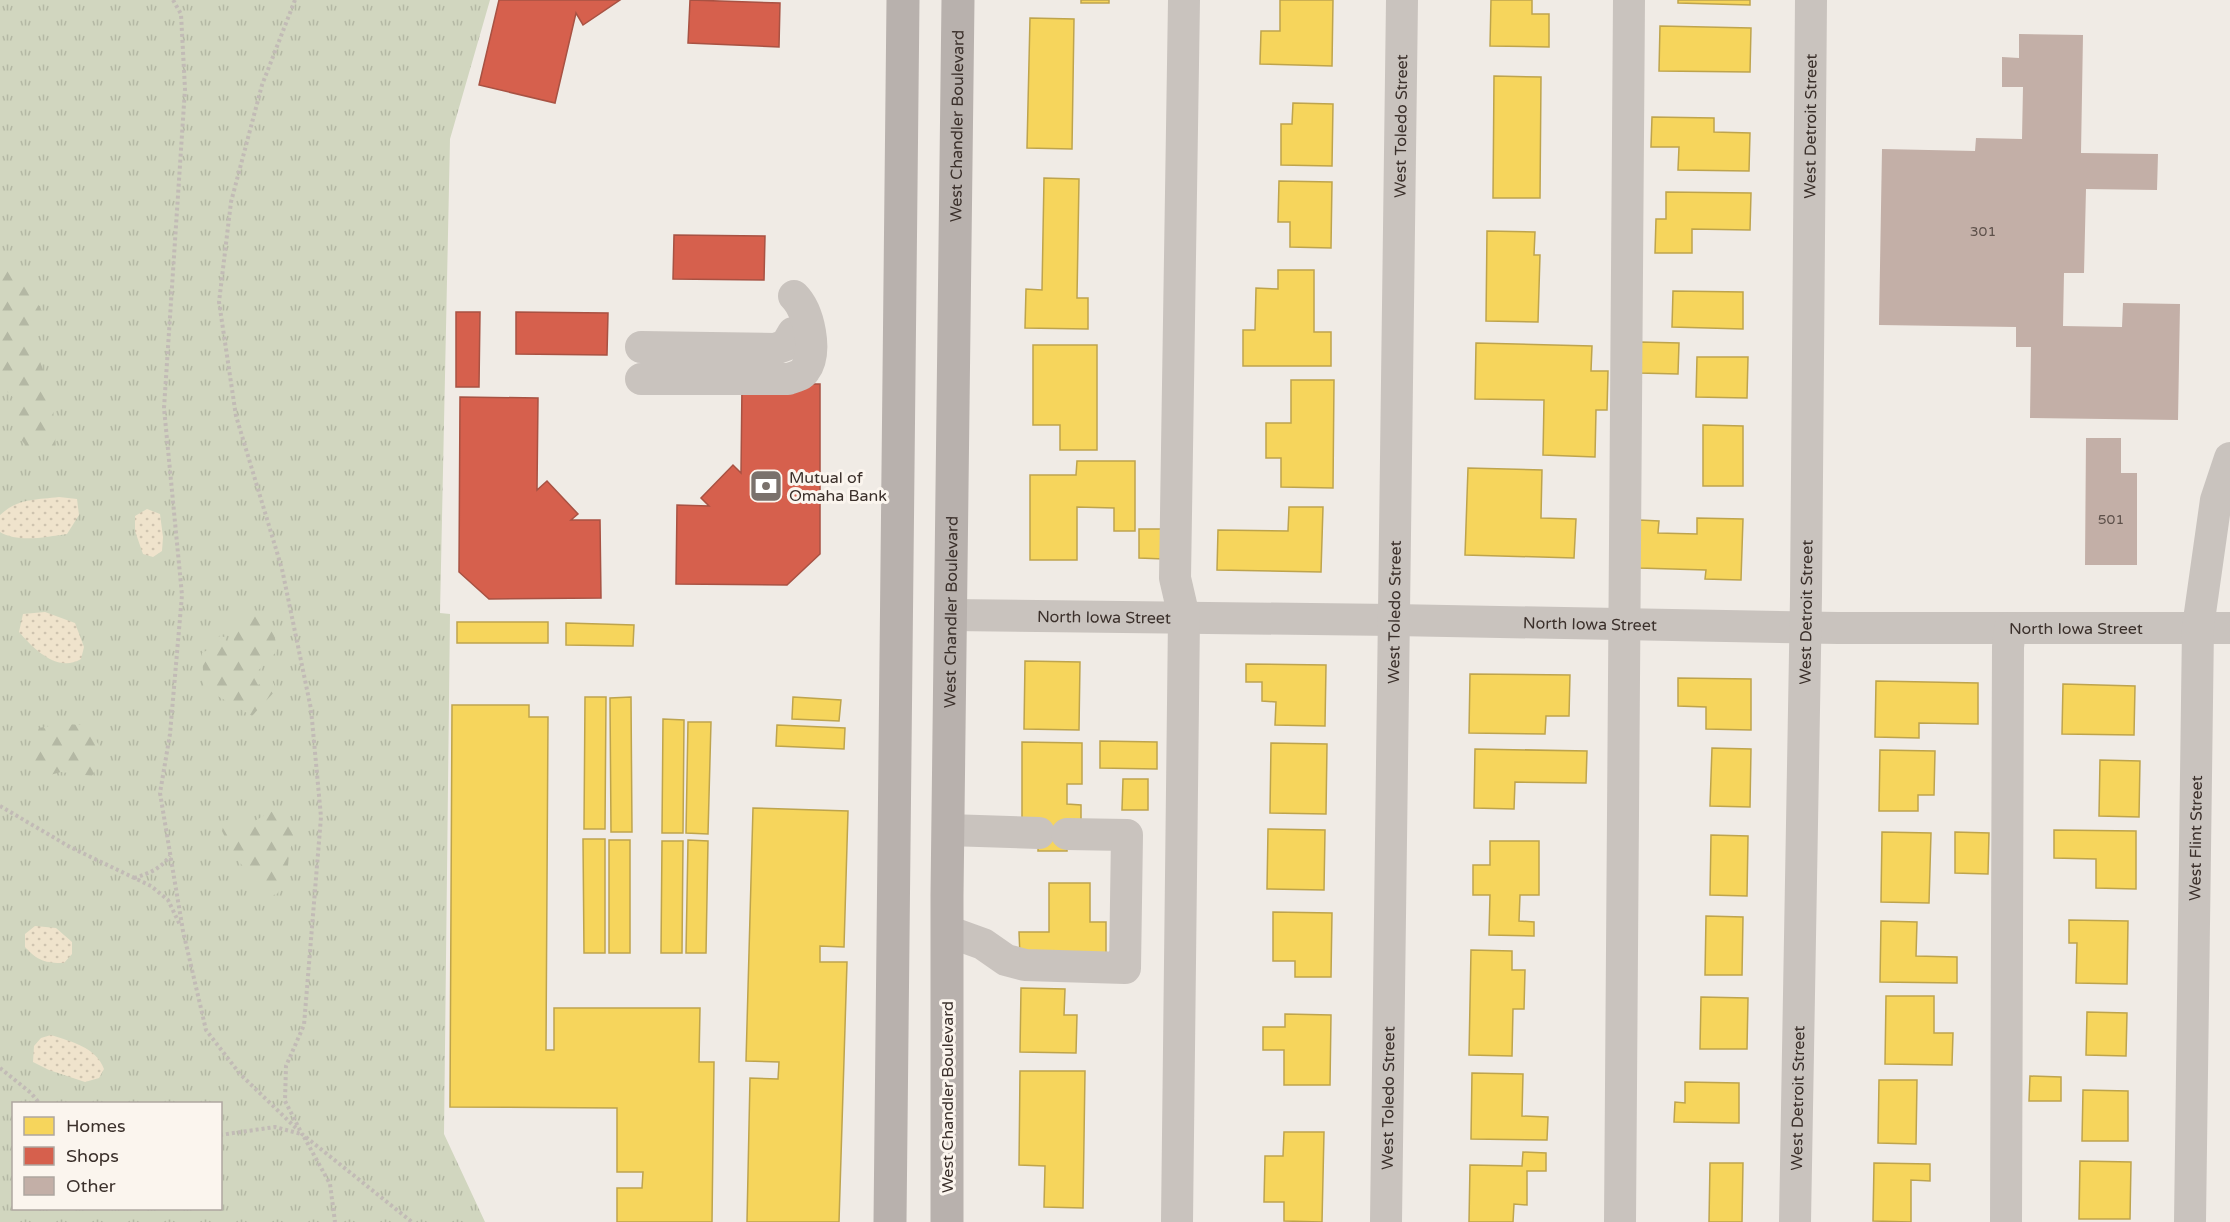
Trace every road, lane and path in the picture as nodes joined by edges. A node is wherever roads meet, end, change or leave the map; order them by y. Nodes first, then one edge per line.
1 (173, 0) edge
2 (295, 0) edge
3 (903, 0) edge
4 (958, 0) edge
5 (1184, 0) edge
6 (1402, 0) edge
7 (1629, 0) edge
8 (1811, 0) edge
9 (641, 363) joint
10 (2230, 458) edge
11 (950, 615) junction
12 (1184, 617) junction
13 (1394, 620) junction
14 (1624, 624) junction
15 (1805, 627) junction
16 (2198, 627) junction
17 (2010, 628) junction
18 (2230, 628) edge
19 (0, 806) edge
20 (948, 830) junction
21 (170, 855) junction
22 (133, 878) junction
23 (183, 931) junction
24 (947, 931) junction
25 (0, 1068) edge
26 (38, 1102) edge
27 (302, 1134) junction
28 (222, 1135) edge
29 (335, 1222) edge
30 (412, 1222) edge
31 (890, 1222) edge
32 (948, 1222) edge
33 (1177, 1222) edge
34 (1386, 1222) edge
35 (1620, 1222) edge
36 (1795, 1222) edge
37 (2006, 1222) edge
38 (2190, 1222) edge

1 - 21 path
2 - 27 path
3 - 31 main road
4 - 11 main road, West Chandler Boulevard
5 - 12 street
6 - 13 street, West Toledo Street
7 - 14 street
8 - 15 street, West Detroit Street
9 - 9 street
10 - 16 street, West Flint Street
11 - 12 street, North Iowa Street
11 - 20 main road, West Chandler Boulevard
12 - 13 street, North Iowa Street
12 - 33 street
13 - 14 street, North Iowa Street
13 - 34 street, West Toledo Street
14 - 15 street, North Iowa Street
14 - 35 street
15 - 17 street, North Iowa Street
15 - 36 street, West Detroit Street
16 - 17 street, North Iowa Street
16 - 18 street, North Iowa Street
16 - 38 street, West Flint Street
17 - 37 street
19 - 22 path
20 - 24 main road, West Chandler Boulevard
20 - 24 street
21 - 22 path
21 - 23 path
22 - 23 path
23 - 27 path
24 - 32 main road, West Chandler Boulevard
25 - 26 path
27 - 28 path
27 - 29 path
27 - 30 path

